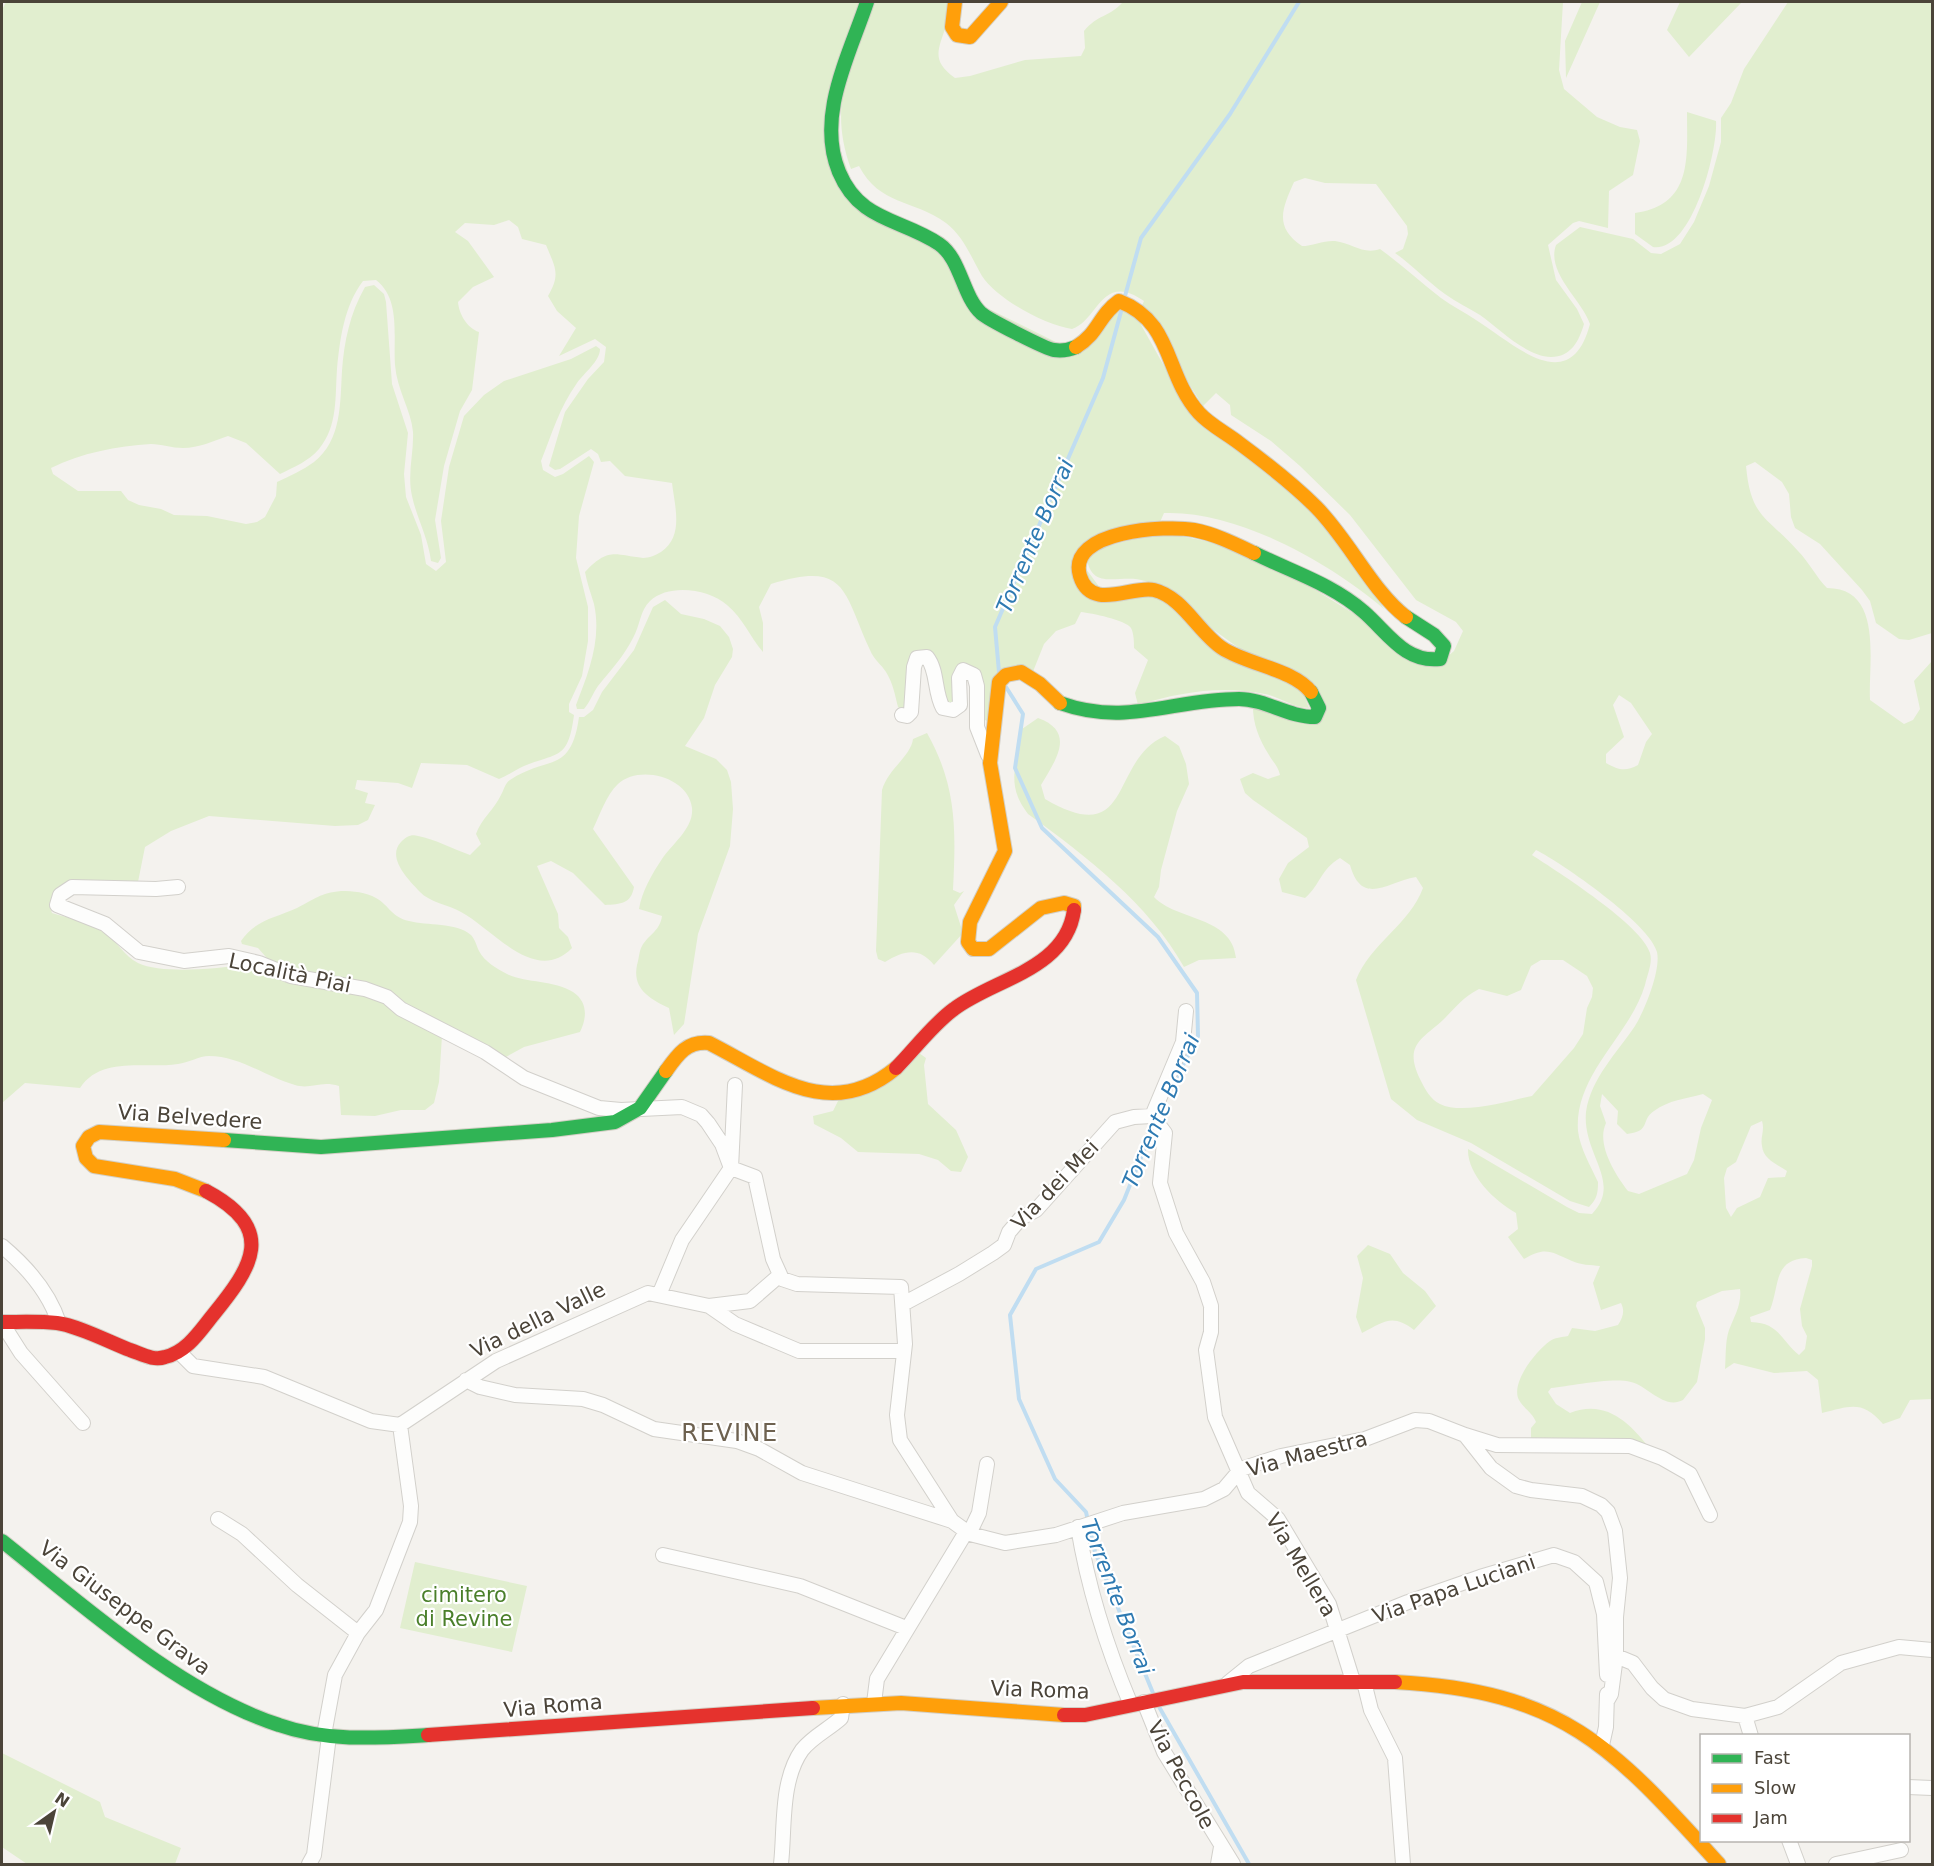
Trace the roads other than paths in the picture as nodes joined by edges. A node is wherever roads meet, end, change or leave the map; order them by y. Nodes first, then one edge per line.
1 (867, 2) edge
2 (955, 2) edge
3 (1001, 2) edge
4 (902, 715) dead end
5 (990, 763) junction
6 (178, 887) dead end
7 (1186, 1011) dead end
8 (735, 1085) dead end
9 (639, 1108) junction
10 (1155, 1119) junction
11 (731, 1168) junction
12 (2, 1246) edge
13 (780, 1275) junction
14 (659, 1294) junction
15 (903, 1304) junction
16 (709, 1306) junction
17 (2, 1322) edge
18 (59, 1323) junction
19 (903, 1351) junction
20 (180, 1353) junction
21 (466, 1380) junction
22 (83, 1423) dead end
23 (400, 1425) junction
24 (1465, 1435) junction
25 (987, 1464) dead end
26 (1239, 1472) junction
27 (1710, 1515) dead end
28 (218, 1519) dead end
29 (952, 1521) junction
30 (1081, 1527) junction
31 (968, 1533) junction
32 (2, 1541) edge
33 (663, 1555) dead end
34 (906, 1628) junction
35 (1339, 1630) junction
36 (358, 1633) junction
37 (1932, 1650) edge
38 (1617, 1656) junction
39 (1358, 1681) junction
40 (1226, 1684) junction
41 (1606, 1701) junction
42 (874, 1702) junction
43 (1142, 1702) junction
44 (843, 1704) junction
45 (1744, 1716) junction
46 (1750, 1734) edge
47 (327, 1736) junction
48 (1602, 1745) junction
49 (1910, 1787) edge
50 (1932, 1788) edge
51 (1790, 1842) edge
52 (1221, 1846) junction
53 (1901, 1850) dead end
54 (309, 1864) edge
55 (781, 1864) edge
56 (1218, 1864) edge
57 (1233, 1864) edge
58 (1403, 1864) edge
59 (1719, 1864) edge
60 (1798, 1864) edge
61 (1836, 1864) edge

1 - 5 street
2 - 3 street
4 - 5 street
5 - 9 street
6 - 9 street, Località Piai
7 - 10 street
8 - 11 street
9 - 11 street
9 - 20 street, Via Belvedere
10 - 15 street, Via dei Mei
10 - 26 street, Via Mellera
11 - 13 street
11 - 14 street
12 - 18 street
13 - 15 street
13 - 16 street
14 - 16 street
14 - 21 street, Via della Valle
15 - 19 street
16 - 19 street
17 - 18 street
17 - 22 street
18 - 20 street
19 - 29 street
20 - 23 street
21 - 23 street, Via della Valle
21 - 29 street, Via Maestra
23 - 36 street
24 - 26 street, Via Maestra
24 - 27 street, Via Maestra
24 - 38 street
25 - 31 street
26 - 30 street, Via Maestra
26 - 35 street, Via Mellera
28 - 36 street
29 - 31 street, Via Maestra
30 - 31 street, Via Maestra
30 - 43 street, Via Peccole
31 - 34 street
32 - 47 street, Via Giuseppe Grava
33 - 34 street
34 - 42 street
35 - 39 street, Via Mellera
35 - 40 street, Via Papa Luciani
35 - 41 street, Via Papa Luciani
36 - 47 street
37 - 45 street
38 - 41 street
38 - 45 street
39 - 40 street, Via Roma
39 - 48 street, Via Roma
39 - 58 street, Via Mellera
40 - 43 street, Via Roma
41 - 48 street, Via Papa Luciani
42 - 43 street, Via Roma
42 - 44 street, Via Roma
43 - 52 street, Via Peccole
44 - 47 street, Via Roma
44 - 55 street
45 - 46 street
47 - 54 street
48 - 59 street, Via Roma
49 - 50 street
51 - 60 street
52 - 56 street, Via Peccole
52 - 57 street, Via Peccole
53 - 61 street

